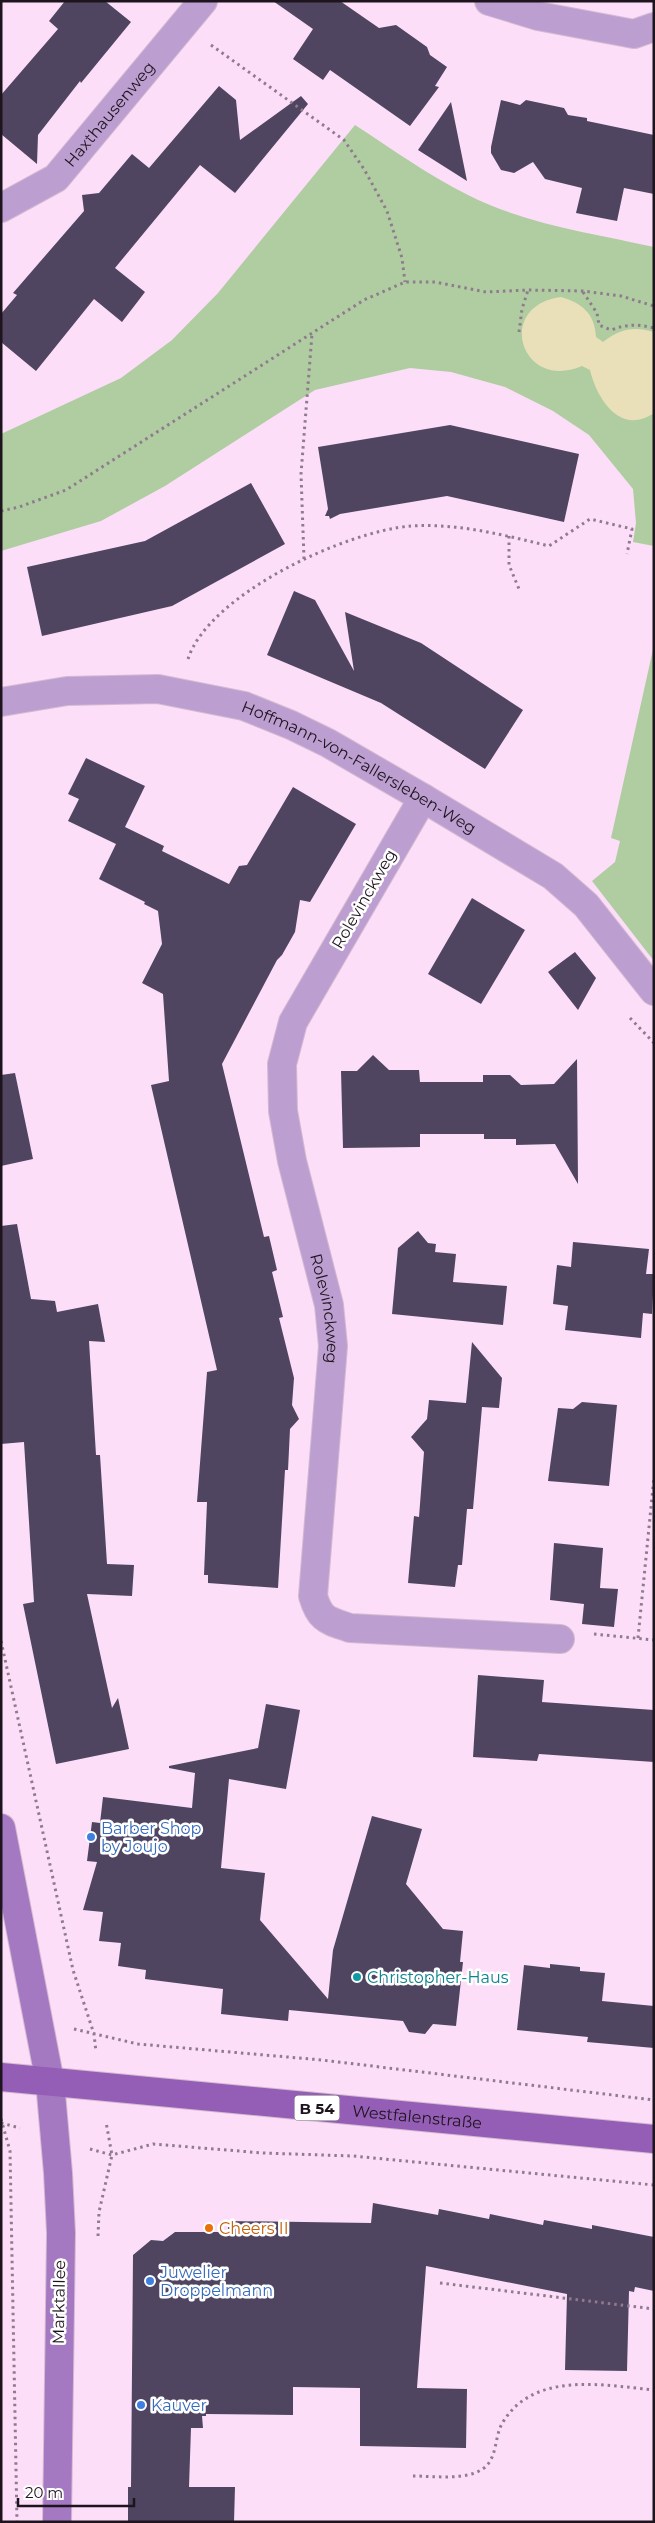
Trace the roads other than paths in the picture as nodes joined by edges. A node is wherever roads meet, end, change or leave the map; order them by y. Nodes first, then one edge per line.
1 (202, 1) edge
2 (489, 1) edge
3 (654, 27) edge
4 (1, 208) edge
5 (1, 702) edge
6 (423, 798) junction
7 (654, 991) edge
8 (560, 1639) road end
9 (1, 1828) edge
10 (1, 2077) edge
11 (50, 2082) junction
12 (654, 2139) edge
13 (56, 2522) edge

1 - 4 street, Haxthausenweg
2 - 3 street
5 - 6 street, Hoffmann-von-Fallersleben-Weg
6 - 7 street, Hoffmann-von-Fallersleben-Weg
6 - 8 street, Rolevinckweg
9 - 11 street, Marktallee
10 - 11 main road, Westfalenstraße / B 54
11 - 12 main road, Westfalenstraße / B 54
11 - 13 street, Marktallee

